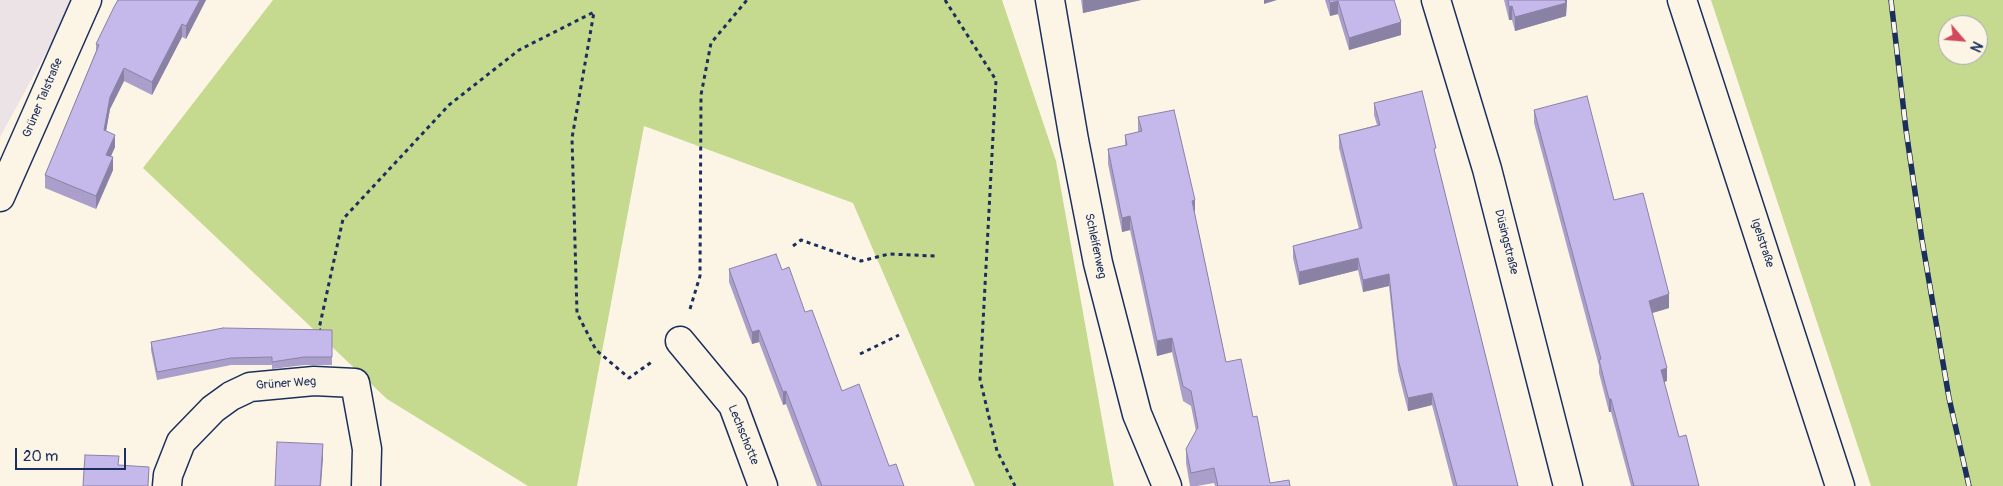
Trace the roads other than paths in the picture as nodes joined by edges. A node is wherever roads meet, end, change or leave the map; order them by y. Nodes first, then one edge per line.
1 (87, 0) edge
2 (1050, 0) edge
3 (1436, 0) edge
4 (1682, 0) edge
5 (0, 197) edge
6 (680, 342) road end
7 (167, 486) edge
8 (366, 486) edge
9 (763, 486) edge
10 (1167, 486) edge
11 (1568, 486) edge
12 (1840, 486) edge

1 - 5 main road, Grüner Talstraße
2 - 10 main road, Schleifenweg
3 - 11 main road, Düsingstraße
4 - 12 main road, Igelstraße
6 - 9 main road, Lechschotte
7 - 8 main road, Grüner Weg

